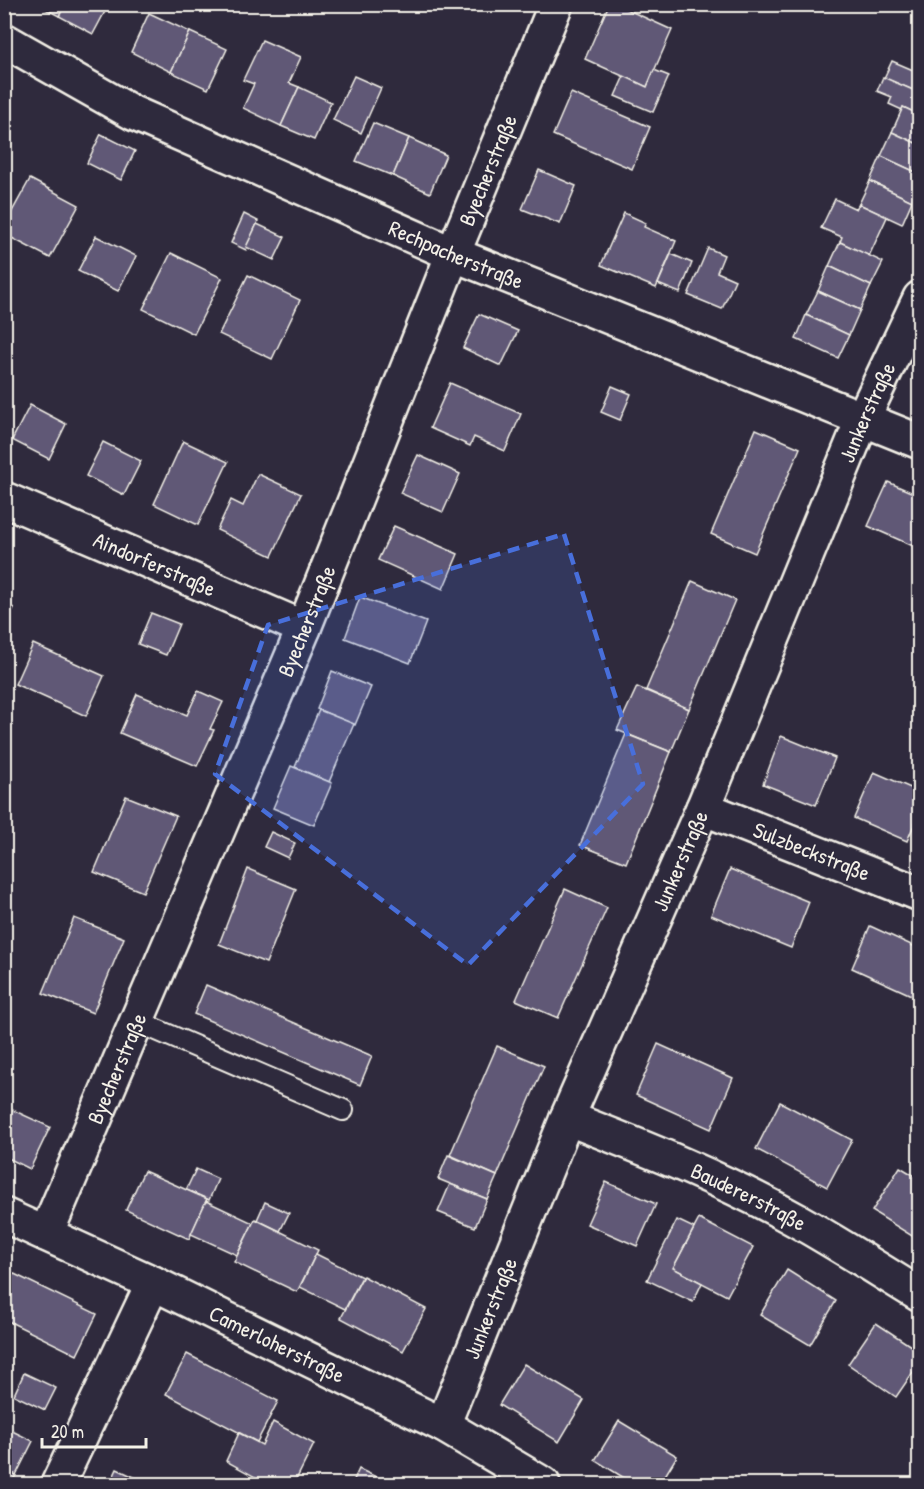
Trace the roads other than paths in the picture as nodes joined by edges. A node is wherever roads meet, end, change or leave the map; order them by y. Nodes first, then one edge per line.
1 (556, 4) edge
2 (4, 40) edge
3 (453, 254) junction
4 (920, 298) edge
5 (863, 418) junction
6 (920, 442) edge
7 (4, 499) edge
8 (304, 628) junction
9 (703, 808) junction
10 (920, 894) edge
11 (136, 1021) junction
12 (343, 1110) dead end
13 (567, 1118) junction
14 (4, 1215) edge
15 (46, 1234) junction
16 (153, 1283) junction
17 (920, 1295) edge
18 (443, 1425) junction
19 (538, 1483) edge
20 (58, 1485) edge

1 - 3 street, Byecherstraße
2 - 3 street, Rechpacherstraße
3 - 5 street, Rechpacherstraße
3 - 8 street, Byecherstraße
4 - 5 street, Junkerstraße
5 - 6 street, Rechpacherstraße
5 - 9 street, Junkerstraße
7 - 8 street, Aindorferstraße
8 - 11 street, Byecherstraße
9 - 10 street, Sulzbeckstraße
9 - 13 street, Junkerstraße
11 - 12 lane
11 - 15 street, Byecherstraße
13 - 17 street, Baudererstraße
13 - 18 street, Junkerstraße
14 - 15 street, Camerloherstraße
15 - 16 street, Camerloherstraße
16 - 18 street, Camerloherstraße
16 - 20 street
18 - 19 street, Camerloherstraße

